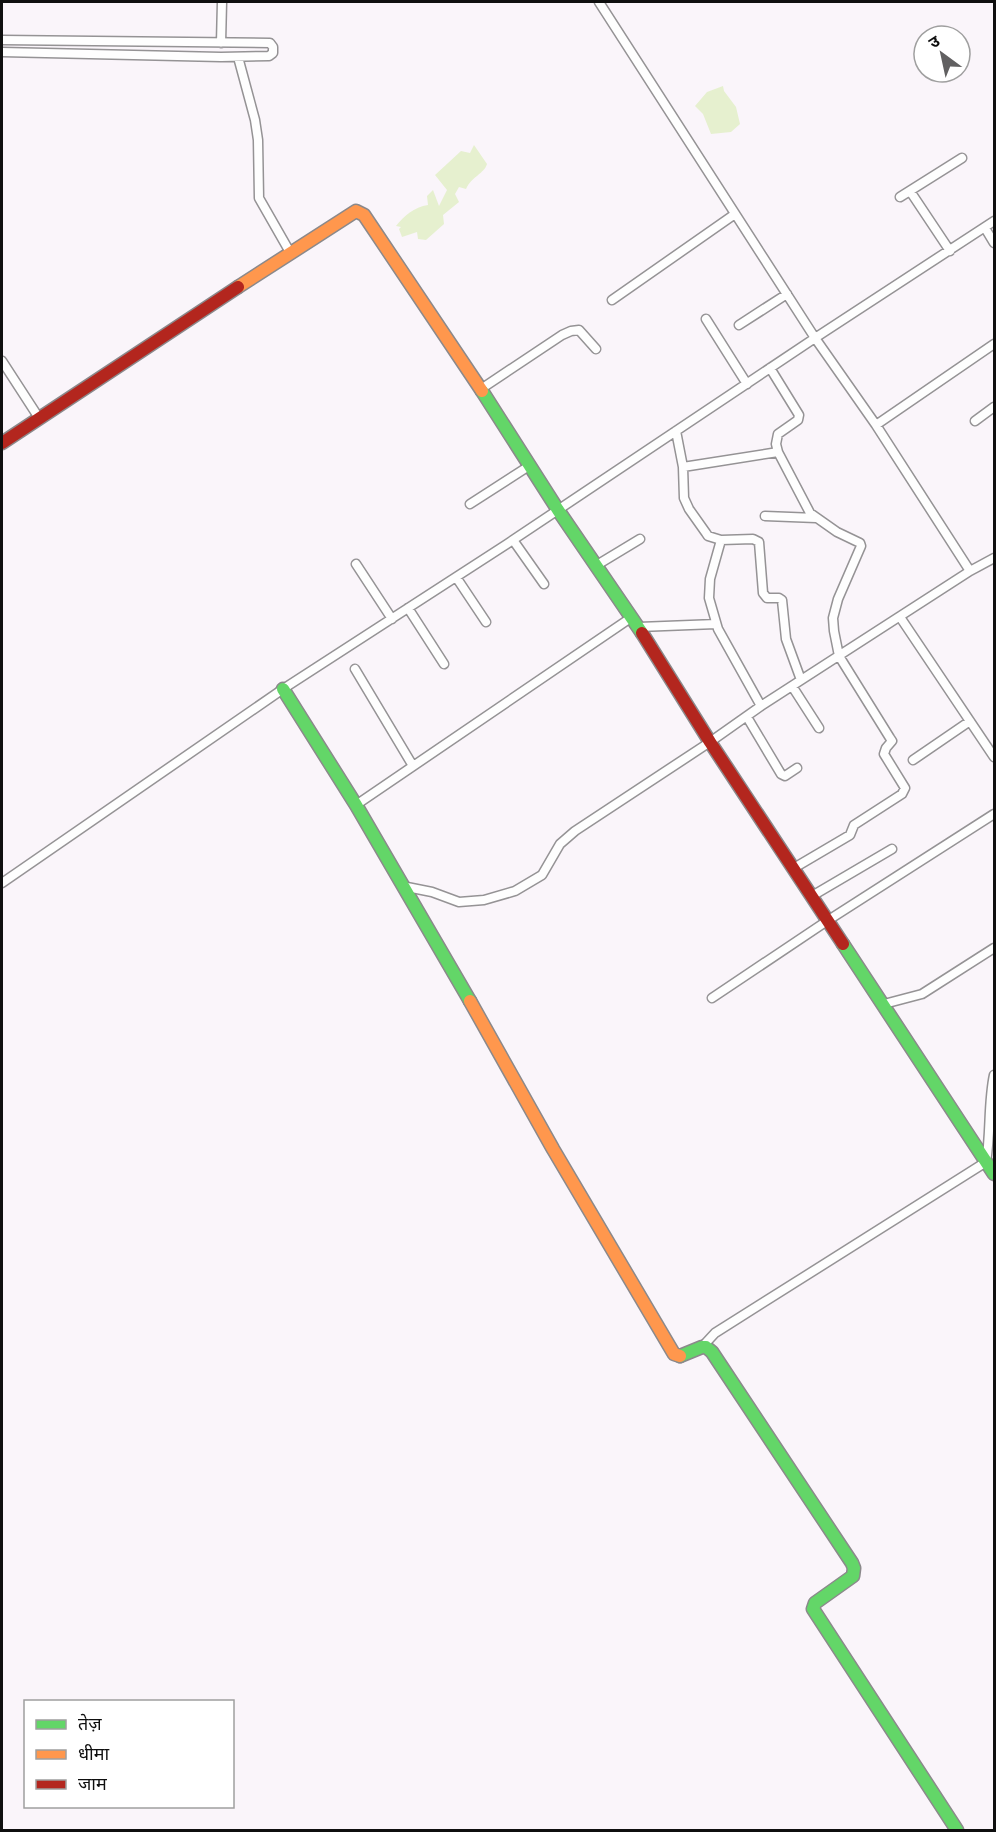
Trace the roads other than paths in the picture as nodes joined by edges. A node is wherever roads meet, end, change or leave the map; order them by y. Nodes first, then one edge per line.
1 (222, 2) edge
2 (599, 2) edge
3 (2, 40) edge
4 (221, 43) junction
5 (2, 52) edge
6 (238, 57) junction
7 (962, 158) dead end
8 (910, 191) junction
9 (900, 198) dead end
10 (735, 214) junction
11 (994, 221) edge
12 (985, 228) junction
13 (994, 243) edge
14 (950, 251) junction
15 (291, 254) junction
16 (787, 294) junction
17 (612, 300) dead end
18 (706, 319) dead end
19 (739, 325) dead end
20 (816, 338) junction
21 (994, 344) edge
22 (596, 349) dead end
23 (2, 361) edge
24 (770, 368) junction
25 (747, 384) junction
26 (481, 389) junction
27 (994, 406) edge
28 (39, 418) junction
29 (975, 421) dead end
30 (876, 424) junction
31 (676, 431) junction
32 (2, 443) edge
33 (778, 452) junction
34 (529, 466) junction
35 (683, 467) junction
36 (470, 504) dead end
37 (558, 510) junction
38 (765, 516) dead end
39 (816, 518) junction
40 (640, 538) dead end
41 (513, 540) junction
42 (721, 540) junction
43 (994, 558) edge
44 (356, 564) dead end
45 (597, 565) junction
46 (970, 571) junction
47 (456, 577) junction
48 (544, 584) dead end
49 (408, 608) junction
50 (900, 617) junction
51 (392, 619) junction
52 (486, 622) dead end
53 (636, 622) junction
54 (716, 624) junction
55 (839, 656) junction
56 (444, 664) dead end
57 (355, 669) dead end
58 (801, 680) junction
59 (792, 686) junction
60 (283, 689) junction
61 (761, 706) junction
62 (747, 717) junction
63 (970, 721) junction
64 (819, 728) dead end
65 (710, 742) junction
66 (994, 757) edge
67 (913, 760) dead end
68 (413, 766) junction
69 (796, 768) dead end
70 (356, 805) junction
71 (994, 814) edge
72 (892, 849) dead end
73 (794, 868) junction
74 (2, 883) edge
75 (402, 886) junction
76 (812, 896) junction
77 (827, 921) junction
78 (994, 948) edge
79 (712, 998) dead end
80 (884, 1004) junction
81 (994, 1075) edge
82 (986, 1162) junction
83 (994, 1174) edge
84 (702, 1347) junction
85 (957, 1830) edge

1 - 4 street
2 - 10 street
3 - 4 street
4 - 6 street
5 - 6 street
6 - 15 street
7 - 8 street
8 - 9 street
8 - 14 street
10 - 16 street
10 - 17 street
11 - 12 street
12 - 13 street
12 - 14 street
14 - 20 street
15 - 26 street
15 - 28 street
16 - 19 street
16 - 20 street
18 - 25 street
20 - 24 street
20 - 30 street
21 - 30 street
22 - 26 street
23 - 28 street
24 - 25 street
24 - 33 street
25 - 31 street
26 - 34 street
27 - 29 street
28 - 32 street
30 - 46 street
31 - 35 street
31 - 37 street
33 - 35 street
33 - 39 street
34 - 36 street
34 - 37 street
35 - 42 street
37 - 41 street
37 - 45 street
38 - 39 street
39 - 55 street
40 - 45 street
41 - 47 street
41 - 48 street
42 - 54 street
42 - 58 street
43 - 46 street
44 - 51 street
45 - 53 street
46 - 50 street
47 - 49 street
47 - 52 street
49 - 51 street
49 - 56 street
50 - 55 street
50 - 63 street
51 - 60 street
53 - 54 street
53 - 65 street
53 - 68 street
54 - 61 street
55 - 58 street
55 - 73 street
57 - 68 street
58 - 59 street
59 - 61 street
59 - 64 street
60 - 70 street
60 - 74 street
61 - 62 street
62 - 65 street
62 - 69 street
63 - 66 street
63 - 67 street
65 - 73 street
65 - 75 street
68 - 70 street
70 - 75 street
71 - 77 street
72 - 76 street
73 - 76 street
75 - 84 street
76 - 77 street
77 - 79 street
77 - 80 street
78 - 80 street
80 - 82 street
81 - 82 street
82 - 83 street
82 - 84 street
84 - 85 street

